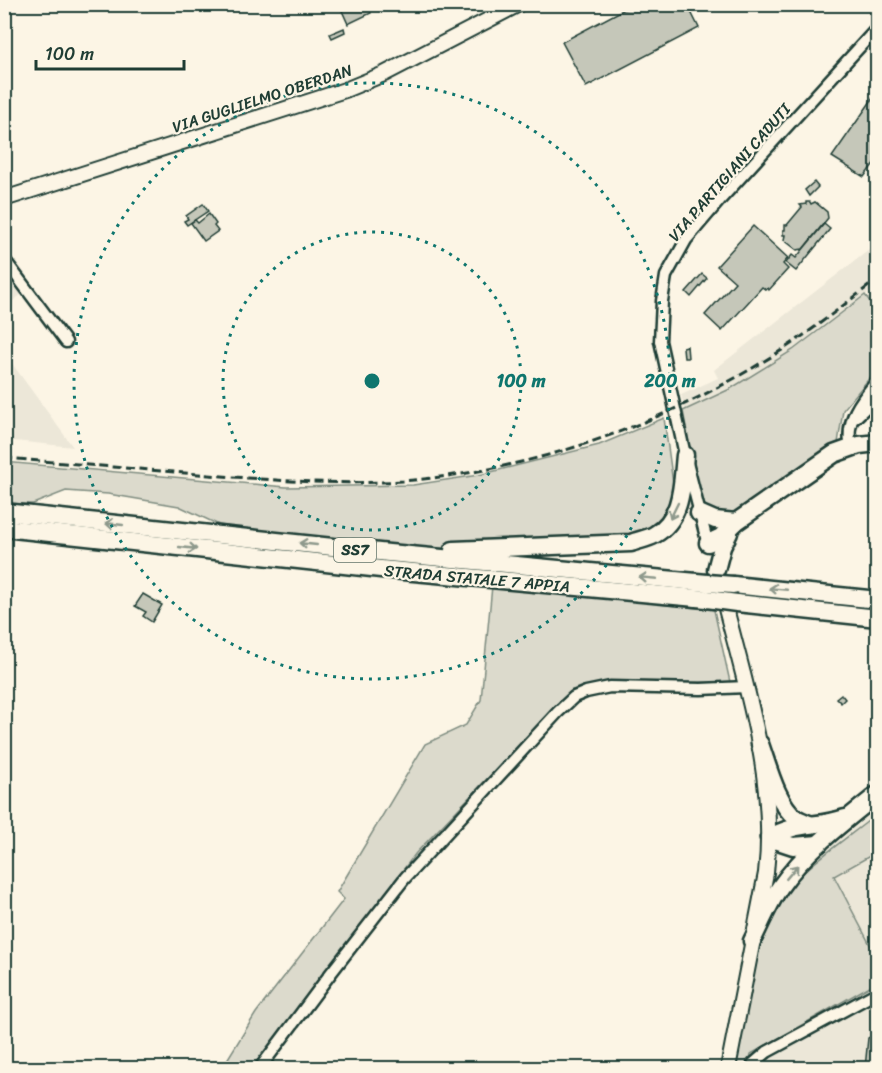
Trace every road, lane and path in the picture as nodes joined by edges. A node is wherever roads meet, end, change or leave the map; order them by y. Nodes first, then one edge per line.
1 (519, 4) edge
2 (878, 27) edge
3 (4, 199) edge
4 (4, 260) edge
5 (66, 342) dead end
6 (878, 380) edge
7 (878, 396) edge
8 (878, 402) edge
9 (853, 420) junction
10 (878, 443) edge
11 (851, 448) junction
12 (685, 454) junction
13 (4, 512) edge
14 (699, 513) junction
15 (736, 522) junction
16 (4, 528) edge
17 (707, 540) junction
18 (390, 553) junction
19 (710, 584) junction
20 (878, 598) edge
21 (817, 612) junction
22 (878, 618) edge
23 (878, 625) edge
24 (746, 687) junction
25 (760, 744) junction
26 (878, 794) edge
27 (851, 815) junction
28 (809, 824) junction
29 (770, 838) junction
30 (819, 844) junction
31 (753, 941) junction
32 (878, 992) edge
33 (260, 1068) edge
34 (728, 1068) edge
35 (753, 1068) edge

1 - 3 main road, VIA GUGLIELMO OBERDAN
2 - 12 street, VIA PARTIGIANI CADUTI
4 - 5 street
6 - 9 street
7 - 9 street
8 - 9 street
9 - 11 street
10 - 11 highway
11 - 15 highway
12 - 14 street, VIA PARTIGIANI CADUTI
12 -> 18 highway
18 -> 13 highway, STRADA STATALE 7 APPIA / SS7
14 - 15 highway
14 - 17 street, VIA PARTIGIANI CADUTI
15 - 17 highway
15 - 19 highway
16 -> 19 highway, STRADA STATALE 7 APPIA / SS7
17 - 19 main road
19 -> 18 highway, STRADA STATALE 7 APPIA / SS7
20 -> 19 highway, STRADA STATALE 7 APPIA / SS7, bridge
19 - 21 highway, STRADA STATALE 7 APPIA / SS7, bridge
19 - 24 main road
21 - 22 highway, STRADA STATALE 7 APPIA / SS7
21 - 23 highway
24 - 25 main road
24 - 33 street
25 - 28 highway
25 - 29 main road
26 - 27 highway
27 - 28 highway
27 - 30 highway
28 - 29 highway
29 - 30 highway
29 - 31 main road
31 -> 30 highway
31 - 34 main road
32 - 35 street

